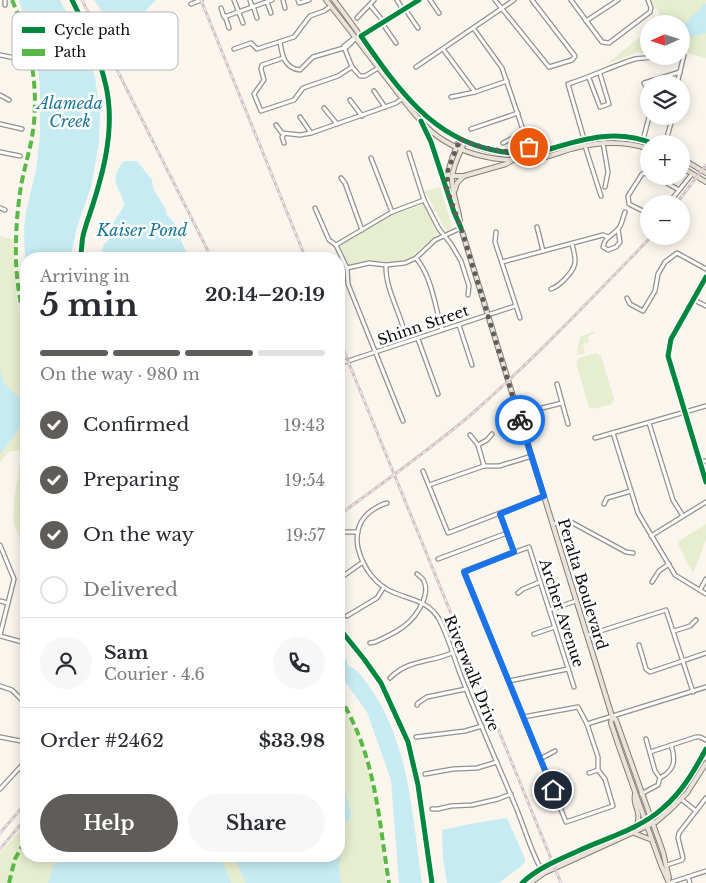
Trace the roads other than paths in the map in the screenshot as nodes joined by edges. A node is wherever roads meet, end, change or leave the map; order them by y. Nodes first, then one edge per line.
1 (201, 0) edge
2 (234, 0) edge
3 (250, 0) edge
4 (272, 0) edge
5 (283, 0) edge
6 (298, 0) edge
7 (309, 0) edge
8 (326, 0) edge
9 (334, 0) edge
10 (374, 0) edge
11 (397, 0) edge
12 (419, 0) edge
13 (430, 0) edge
14 (495, 0) edge
15 (514, 0) edge
16 (532, 0) edge
17 (571, 0) edge
18 (618, 0) edge
19 (648, 0) edge
20 (266, 1) edge
21 (192, 4) dead end
22 (370, 4) junction
23 (331, 6) junction
24 (253, 7) junction
25 (221, 8) dead end
26 (286, 8) dead end
27 (501, 9) junction
28 (404, 10) junction
29 (238, 12) junction
30 (271, 13) dead end
31 (439, 13) dead end
32 (224, 16) junction
33 (257, 18) dead end
34 (358, 18) dead end
35 (586, 21) junction
36 (383, 22) junction
37 (242, 23) dead end
38 (229, 28) dead end
39 (418, 28) dead end
40 (474, 29) junction
41 (361, 36) junction
42 (356, 38) junction
43 (280, 42) junction
44 (396, 43) dead end
45 (344, 47) junction
46 (234, 49) dead end
47 (443, 49) junction
48 (282, 58) junction
49 (640, 58) edge
50 (682, 65) edge
51 (352, 67) junction
52 (381, 67) junction
53 (416, 67) dead end
54 (680, 72) junction
55 (600, 74) junction
56 (670, 75) edge
57 (679, 75) edge
58 (589, 78) junction
59 (507, 81) junction
60 (374, 91) dead end
61 (475, 92) junction
62 (0, 95) edge
63 (405, 97) junction
64 (451, 97) dead end
65 (9, 100) dead end
66 (350, 100) dead end
67 (324, 108) dead end
68 (385, 108) junction
69 (518, 113) junction
70 (362, 116) junction
71 (300, 117) dead end
72 (421, 121) junction
73 (0, 124) edge
74 (337, 124) junction
75 (276, 125) dead end
76 (22, 129) dead end
77 (471, 129) dead end
78 (524, 132) junction
79 (311, 133) junction
80 (285, 134) junction
81 (584, 139) junction
82 (462, 140) junction
83 (640, 140) edge
84 (603, 142) junction
85 (284, 143) dead end
86 (503, 143) dead end
87 (585, 146) junction
88 (640, 146) edge
89 (457, 147) junction
90 (461, 149) junction
91 (0, 152) edge
92 (531, 152) junction
93 (409, 153) dead end
94 (20, 156) dead end
95 (371, 158) dead end
96 (533, 159) junction
97 (511, 161) junction
98 (690, 163) edge
99 (448, 170) junction
100 (706, 173) edge
101 (692, 174) joint
102 (452, 176) junction
103 (464, 176) junction
104 (640, 177) edge
105 (341, 178) dead end
106 (706, 182) edge
107 (670, 185) edge
108 (605, 187) dead end
109 (447, 189) junction
110 (679, 190) junction
111 (454, 195) junction
112 (675, 195) edge
113 (601, 196) dead end
114 (424, 200) junction
115 (0, 208) edge
116 (315, 208) dead end
117 (5, 210) dead end
118 (640, 210) edge
119 (392, 212) junction
120 (625, 212) dead end
121 (536, 227) dead end
122 (461, 228) junction
123 (618, 229) junction
124 (362, 230) junction
125 (496, 232) dead end
126 (443, 235) junction
127 (608, 237) junction
128 (572, 244) junction
129 (336, 245) junction
130 (543, 251) junction
131 (339, 252) edge
132 (416, 258) junction
133 (502, 262) junction
134 (345, 264) edge
135 (386, 265) junction
136 (347, 268) junction
137 (706, 268) edge
138 (706, 278) edge
139 (551, 290) dead end
140 (468, 295) dead end
141 (627, 298) dead end
142 (694, 300) junction
143 (515, 306) junction
144 (706, 306) edge
145 (488, 315) junction
146 (520, 318) dead end
147 (459, 325) junction
148 (403, 327) dead end
149 (442, 330) junction
150 (418, 339) junction
151 (377, 352) junction
152 (345, 362) edge
153 (472, 365) dead end
154 (557, 384) dead end
155 (438, 394) dead end
156 (562, 403) junction
157 (706, 406) edge
158 (685, 412) junction
159 (519, 416) junction
160 (403, 421) dead end
161 (650, 423) junction
162 (568, 424) dead end
163 (613, 433) junction
164 (492, 434) dead end
165 (470, 435) dead end
166 (595, 438) dead end
167 (478, 445) junction
168 (532, 456) junction
169 (706, 460) edge
170 (700, 462) junction
171 (484, 466) junction
172 (423, 471) dead end
173 (706, 482) edge
174 (429, 485) junction
175 (631, 491) junction
176 (544, 496) junction
177 (706, 502) edge
178 (388, 504) dead end
179 (604, 504) dead end
180 (500, 514) junction
181 (683, 516) junction
182 (553, 524) junction
183 (345, 532) edge
184 (358, 532) junction
185 (507, 533) junction
186 (652, 536) junction
187 (0, 545) edge
188 (514, 552) junction
189 (633, 552) dead end
190 (438, 559) dead end
191 (363, 562) junction
192 (669, 564) junction
193 (417, 574) dead end
194 (345, 575) edge
195 (706, 579) edge
196 (540, 582) junction
197 (652, 582) dead end
198 (384, 587) junction
199 (700, 590) junction
200 (518, 593) dead end
201 (706, 594) edge
202 (0, 601) edge
203 (576, 601) junction
204 (8, 603) junction
205 (422, 603) junction
206 (549, 610) junction
207 (347, 616) dead end
208 (696, 620) dead end
209 (555, 627) junction
210 (674, 631) junction
211 (534, 634) dead end
212 (588, 635) junction
213 (0, 636) edge
214 (20, 641) edge
215 (370, 643) dead end
216 (639, 645) dead end
217 (452, 653) junction
218 (706, 653) edge
219 (683, 661) junction
220 (568, 670) junction
221 (390, 678) dead end
222 (509, 681) junction
223 (0, 686) edge
224 (574, 687) dead end
225 (706, 688) edge
226 (466, 689) junction
227 (693, 692) junction
228 (20, 698) edge
229 (417, 705) dead end
230 (612, 716) junction
231 (523, 717) junction
232 (587, 724) junction
233 (482, 726) junction
234 (0, 737) edge
235 (416, 737) dead end
236 (646, 739) dead end
237 (706, 740) edge
238 (20, 741) edge
239 (672, 745) junction
240 (706, 750) edge
241 (555, 751) dead end
242 (650, 752) junction
243 (540, 758) junction
244 (497, 762) junction
245 (706, 763) edge
246 (20, 767) edge
247 (598, 770) junction
248 (589, 773) dead end
249 (425, 774) dead end
250 (660, 778) junction
251 (0, 789) edge
252 (511, 794) junction
253 (634, 794) junction
254 (641, 794) junction
255 (706, 798) edge
256 (681, 799) junction
257 (432, 809) dead end
258 (696, 811) junction
259 (650, 818) junction
260 (645, 821) junction
261 (653, 824) junction
262 (637, 825) junction
263 (647, 827) junction
264 (634, 832) junction
265 (652, 840) junction
266 (667, 865) junction
267 (541, 869) junction
268 (706, 871) edge
269 (688, 877) junction
270 (522, 883) edge
271 (530, 883) edge
272 (669, 883) edge
273 (690, 883) edge

1 - 21 street
2 - 29 street
3 - 24 street
4 - 20 street
5 - 26 street
6 - 7 street
8 - 23 main road
9 - 41 main road
10 - 22 street
11 - 28 street
12 - 28 street
13 - 31 street
14 - 27 street
15 - 27 street
16 - 27 street
17 - 35 street
18 - 35 street
19 - 35 street
20 - 24 street
20 - 30 street
22 - 34 street
22 - 36 street
23 - 42 main road
23 - 43 street
24 - 29 street
24 - 33 street
25 - 32 street
27 - 40 street
28 - 36 street
28 - 39 street
29 - 32 street
29 - 37 street
32 - 38 street
36 - 41 street
36 - 44 street
40 - 47 street
40 - 59 street
41 - 42 street
41 - 52 main road
42 - 45 street
42 - 52 main road
43 - 46 street
43 - 48 street
45 - 48 street
45 - 51 street
47 - 53 street
47 - 61 street
48 - 51 street
49 - 55 street
50 - 54 street
51 - 52 street
52 - 63 main road
54 - 56 street
54 - 57 street
55 - 58 street
55 - 58 street
58 - 81 street
59 - 61 street
59 - 69 street
60 - 68 street
61 - 64 street
62 - 65 street
63 - 68 street
63 - 72 main road
63 - 82 main road
66 - 70 street
67 - 74 street
68 - 70 street
69 - 77 street
69 - 78 street
70 - 74 street
71 - 79 street
72 - 89 main road
72 - 109 main road
73 - 76 street
74 - 79 street
75 - 80 street
78 - 86 street
78 - 92 street
79 - 80 street
80 - 85 street
81 - 83 main road
81 - 92 main road
82 - 89 main road, Peralta Boulevard
82 - 90 main road, Peralta Boulevard
82 - 92 main road
84 - 87 main road
84 - 88 main road
84 - 108 street
87 - 96 main road
87 - 113 street
89 - 90 main road
89 - 99 main road, Peralta Boulevard
90 - 97 main road
90 - 102 main road, Peralta Boulevard
91 - 94 street
92 - 96 street
93 - 114 street
95 - 119 street
96 - 97 main road
97 - 103 main road
98 - 100 main road
99 - 102 main road
99 - 109 main road, Peralta Boulevard
101 - 106 main road
101 - 110 street
102 - 103 main road
102 - 111 main road, Peralta Boulevard
103 - 111 main road
104 - 118 street
105 - 124 street
107 - 110 street
109 - 122 main road, Peralta Boulevard
110 - 112 street
111 - 122 main road, Peralta Boulevard
114 - 119 street
114 - 126 street
115 - 117 street
116 - 129 street
119 - 124 street
120 - 123 street
121 - 130 street
122 - 126 street
122 - 145 main road, Peralta Boulevard
123 - 127 street
123 - 127 street
124 - 129 street
125 - 133 street
126 - 132 street
126 - 140 street
127 - 128 street
128 - 130 street
128 - 139 street
129 - 131 street
130 - 133 street
132 - 135 street
132 - 149 street
133 - 143 street
134 - 136 street
135 - 136 street
135 - 148 street
136 - 151 street
137 - 141 street
138 - 142 street
142 - 144 street
142 - 158 street
143 - 145 street, Shinn Street
143 - 146 street
145 - 147 street, Shinn Street
145 - 159 main road, Peralta Boulevard
147 - 149 street, Shinn Street
147 - 153 street
149 - 150 street, Shinn Street
150 - 151 street, Shinn Street
150 - 155 street
151 - 152 street, Shinn Street
151 - 160 street
154 - 156 street
156 - 159 street
156 - 162 street
157 - 158 street
158 - 161 street
158 - 170 street
159 - 168 main road, Peralta Boulevard
161 - 163 street
161 - 181 street
163 - 166 street
163 - 175 street
164 - 167 street
165 - 167 street
167 - 171 street
168 - 171 street
168 - 176 main road, Peralta Boulevard
169 - 170 street
170 - 173 street
171 - 174 street
172 - 174 street
174 - 180 street
175 - 179 street
175 - 186 street
176 - 180 street
176 - 182 main road, Peralta Boulevard
177 - 181 street
178 - 184 street
180 - 185 street
181 - 186 street
182 - 189 street
182 - 203 main road, Peralta Boulevard
183 - 184 street
184 - 191 street, Riverwalk Drive
185 - 188 street
185 - 190 street
186 - 192 street
187 - 204 street
188 - 196 street, Archer Avenue
188 - 222 street
191 - 194 street
191 - 198 street, Riverwalk Drive
192 - 197 street
192 - 199 street
193 - 205 street
195 - 199 street
196 - 200 street
196 - 206 street, Archer Avenue
198 - 205 street, Riverwalk Drive
198 - 207 street
199 - 201 street
202 - 204 street
203 - 206 street
203 - 212 main road, Peralta Boulevard
204 - 213 street
205 - 215 street
205 - 217 street, Riverwalk Drive
206 - 209 street, Archer Avenue
208 - 210 street
209 - 211 street
209 - 220 street, Archer Avenue
210 - 212 street
210 - 219 street
212 - 230 main road, Peralta Boulevard
213 - 214 street
216 - 219 street
217 - 221 street
217 - 226 street, Riverwalk Drive
218 - 219 street
219 - 227 street
220 - 222 street
220 - 224 street, Archer Avenue
222 - 231 street
223 - 228 street
225 - 227 street
226 - 229 street
226 - 233 street, Riverwalk Drive
227 - 230 street
230 - 232 street
230 - 253 main road, Peralta Boulevard
230 - 254 main road, Peralta Boulevard
231 - 232 street
231 - 243 street
232 - 247 street
233 - 235 street
233 - 244 street, Riverwalk Drive
234 - 238 street
236 - 242 street
237 - 239 street
239 - 242 street
239 - 250 street
240 - 259 main road
241 - 243 street
242 - 250 street
243 - 247 street
244 - 249 street
244 - 252 street, Riverwalk Drive
245 - 256 main road
246 - 251 street
247 - 248 street
250 - 254 street
252 - 257 street
252 - 267 street, Riverwalk Drive
253 - 260 main road, Peralta Boulevard
253 - 262 main road
254 - 259 main road, Peralta Boulevard
255 - 258 street
256 - 258 street
256 - 261 main road
258 - 266 street
259 - 260 main road
259 - 261 main road, Peralta Boulevard
260 - 262 main road
260 - 263 main road, Peralta Boulevard
261 - 263 main road
261 - 266 main road, Peralta Boulevard
262 - 267 main road
263 - 264 main road
263 - 265 main road, Peralta Boulevard
264 - 265 main road
264 - 271 main road
265 - 272 main road, Peralta Boulevard
266 - 272 main road, Peralta Boulevard
267 - 270 main road
268 - 269 street
269 - 272 street
269 - 273 street

